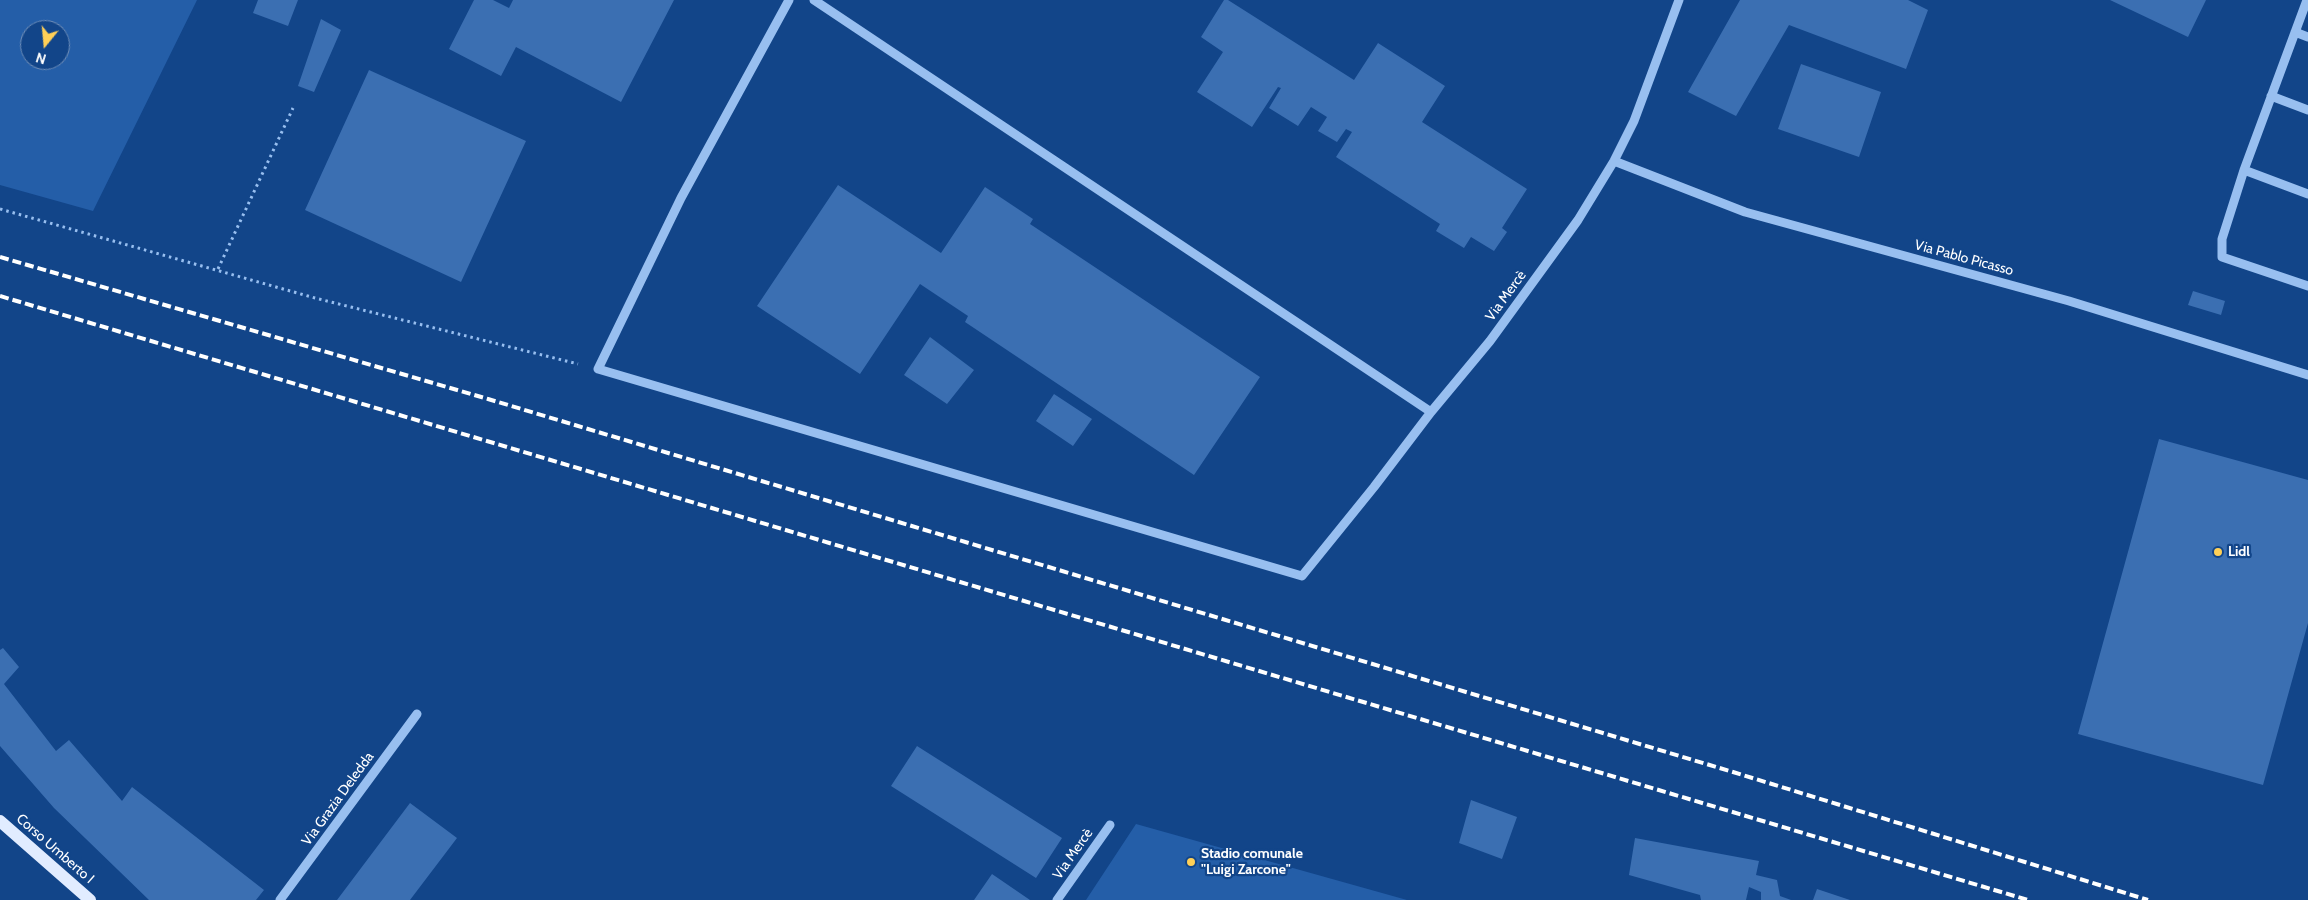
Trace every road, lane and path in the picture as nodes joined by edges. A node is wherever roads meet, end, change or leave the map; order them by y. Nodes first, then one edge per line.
1 (789, 0) edge
2 (814, 0) edge
3 (1679, 0) edge
4 (2307, 0) edge
5 (2295, 32) junction
6 (2308, 37) edge
7 (2271, 96) junction
8 (293, 108) dead end
9 (2308, 110) edge
10 (1614, 161) junction
11 (2244, 170) junction
12 (2308, 194) edge
13 (0, 208) edge
14 (218, 269) junction
15 (2308, 286) edge
16 (598, 369) junction
17 (2308, 375) edge
18 (1431, 412) junction
19 (417, 714) dead end
20 (0, 821) edge
21 (1110, 824) dead end
22 (90, 900) edge
23 (280, 900) edge
24 (1057, 900) edge

1 - 16 street
2 - 18 street
3 - 10 street, Via Mercè
4 - 5 street
5 - 6 street
5 - 7 street
7 - 9 street
7 - 11 street
8 - 14 path
10 - 17 street, Via Pablo Picasso
10 - 18 street, Via Mercè
11 - 12 street
11 - 15 street
13 - 14 path
14 - 16 path
16 - 18 street, Via Mercè
19 - 23 street, Via Grazia Deledda
20 - 22 main road, Corso Umberto I
21 - 24 street, Via Mercè

